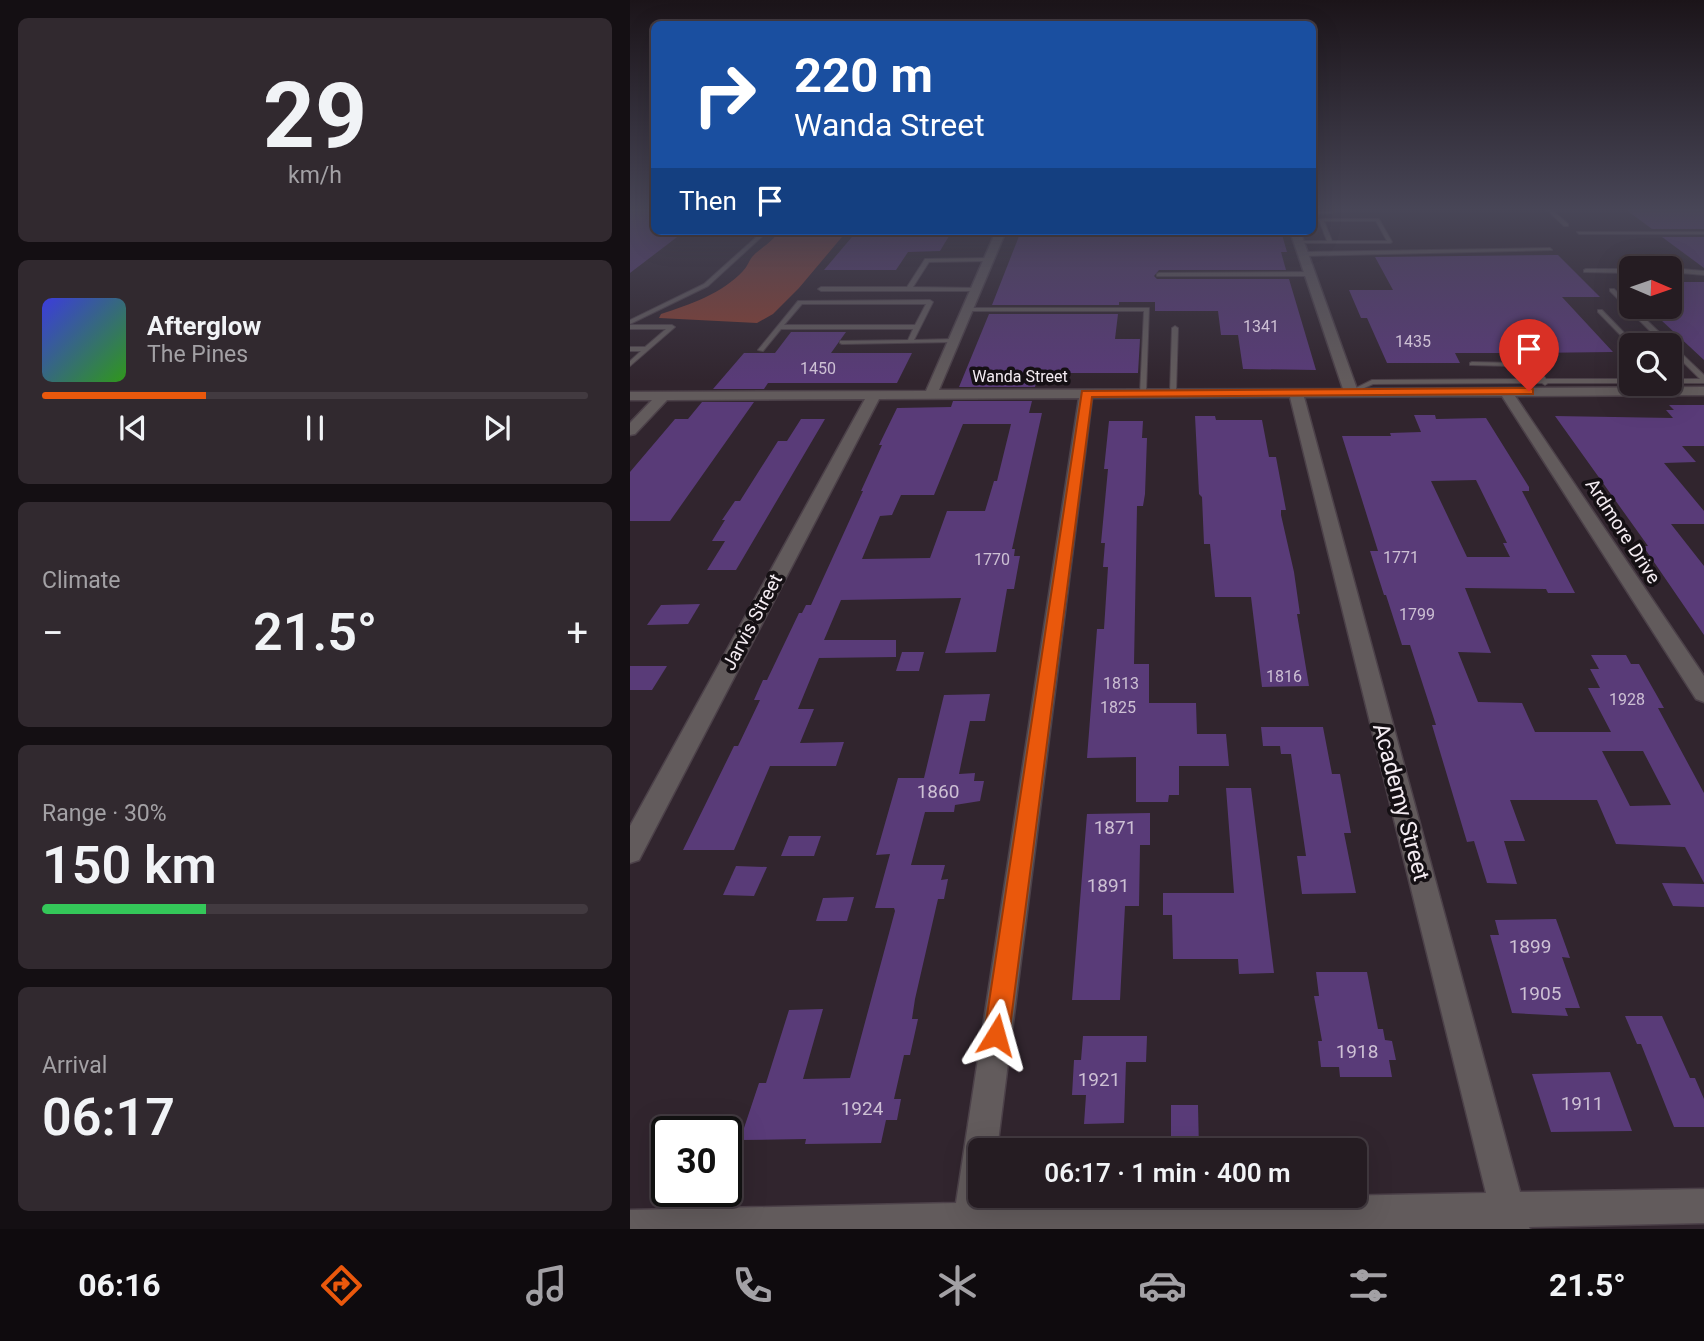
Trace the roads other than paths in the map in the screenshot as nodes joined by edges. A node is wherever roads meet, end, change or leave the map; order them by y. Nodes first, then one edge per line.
1 (727, 266) edge
2 (923, 266) edge
3 (986, 266) edge
4 (1307, 266) edge
5 (1586, 271) dead end
6 (1619, 271) edge
7 (1682, 271) edge
8 (1704, 273) edge
9 (1310, 274) junction
10 (1159, 275) dead end
11 (821, 289) dead end
12 (909, 289) junction
13 (976, 289) junction
14 (1612, 290) dead end
15 (967, 310) junction
16 (1601, 311) dead end
17 (630, 325) edge
18 (780, 327) junction
19 (917, 327) junction
20 (1175, 328) dead end
21 (1622, 333) edge
22 (1657, 333) edge
23 (910, 341) junction
24 (953, 341) junction
25 (842, 342) dead end
26 (1516, 344) dead end
27 (630, 349) edge
28 (648, 349) junction
29 (761, 350) dead end
30 (1682, 358) edge
31 (630, 364) edge
32 (1472, 364) dead end
33 (1704, 380) edge
34 (1527, 382) junction
35 (1619, 382) edge
36 (1682, 383) edge
37 (1619, 385) edge
38 (1548, 386) junction
39 (1682, 386) edge
40 (1704, 391) edge
41 (1351, 392) junction
42 (1506, 392) junction
43 (1143, 393) junction
44 (1173, 393) junction
45 (1296, 393) junction
46 (876, 394) junction
47 (931, 394) junction
48 (1086, 394) junction
49 (664, 395) junction
50 (630, 396) edge
51 (630, 431) edge
52 (1704, 693) edge
53 (630, 851) edge
54 (982, 1138) edge
55 (1704, 1206) edge
56 (1509, 1220) edge
57 (970, 1224) edge
58 (630, 1227) edge

1 - 17 lane
2 - 12 lane
3 - 13 street
4 - 9 street
5 - 6 lane
7 - 8 lane
9 - 10 lane
9 - 41 street
11 - 12 lane
12 - 13 lane
13 - 15 street
14 - 22 lane
15 - 24 street
15 - 43 lane
16 - 21 lane
17 - 28 lane
18 - 19 lane
18 - 19 lane
18 - 29 lane
19 - 23 lane
20 - 44 lane
23 - 24 lane
23 - 25 lane
24 - 47 street
26 - 38 lane
27 - 28 lane
28 - 31 lane
30 - 33 lane
32 - 34 lane
33 - 36 lane
34 - 38 lane
34 - 41 lane
35 - 38 lane
37 - 38 street, Wanda Street
38 - 42 street, Wanda Street
39 - 40 street, Wanda Street
41 - 42 street, Wanda Street
41 - 45 street, Wanda Street
42 - 52 street, Ardmore Drive
43 - 44 street, Wanda Street
43 - 48 street, Wanda Street
44 - 45 street, Wanda Street
45 - 56 street, Academy Street
46 - 47 street, Wanda Street
46 - 49 street, Wanda Street
46 - 53 street, Jarvis Street
47 - 48 street, Wanda Street
48 - 54 street
49 - 50 street, Wanda Street
49 - 51 street
55 - 56 street
56 - 57 street
57 - 58 street

